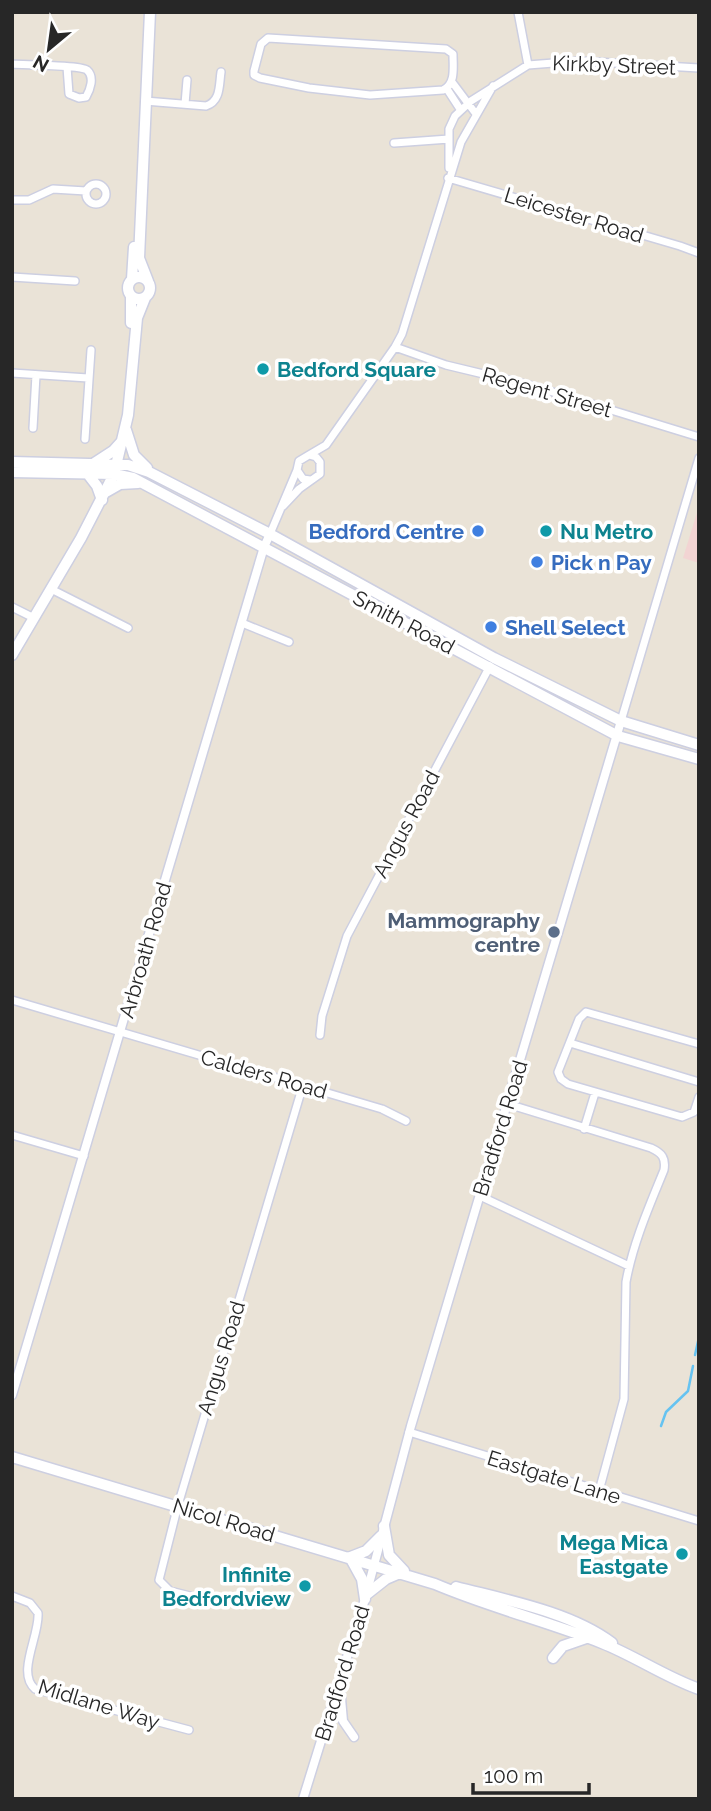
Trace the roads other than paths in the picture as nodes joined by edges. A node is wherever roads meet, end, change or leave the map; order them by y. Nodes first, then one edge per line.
1 (518, 12) edge
2 (151, 14) edge
3 (12, 64) edge
4 (528, 65) junction
5 (67, 67) junction
6 (699, 68) edge
7 (220, 72) dead end
8 (187, 80) dead end
9 (450, 86) junction
10 (493, 86) junction
11 (145, 101) junction
12 (185, 104) junction
13 (464, 106) junction
14 (476, 114) junction
15 (144, 118) junction
16 (449, 141) junction
17 (460, 142) junction
18 (394, 143) dead end
19 (449, 176) junction
20 (86, 191) dead end
21 (12, 200) edge
22 (699, 253) edge
23 (12, 277) edge
24 (132, 279) junction
25 (75, 281) dead end
26 (148, 281) junction
27 (131, 296) junction
28 (145, 298) junction
29 (395, 347) junction
30 (91, 350) dead end
31 (132, 369) junction
32 (12, 373) edge
33 (36, 374) junction
34 (88, 378) junction
35 (33, 428) dead end
36 (125, 435) junction
37 (699, 437) edge
38 (85, 439) dead end
39 (326, 444) junction
40 (309, 455) junction
41 (699, 458) edge
42 (12, 462) edge
43 (320, 462) junction
44 (90, 469) junction
45 (115, 469) junction
46 (297, 470) junction
47 (12, 472) edge
48 (163, 479) junction
49 (310, 480) junction
50 (149, 485) junction
51 (104, 496) junction
52 (283, 506) junction
53 (270, 534) junction
54 (264, 547) junction
55 (51, 589) junction
56 (12, 607) edge
57 (34, 618) junction
58 (242, 622) junction
59 (128, 628) dead end
60 (289, 642) dead end
61 (12, 655) edge
62 (494, 658) junction
63 (489, 669) junction
64 (621, 721) junction
65 (618, 736) junction
66 (699, 745) edge
67 (699, 759) edge
68 (12, 1000) edge
69 (121, 1032) junction
70 (320, 1035) dead end
71 (570, 1044) junction
72 (699, 1045) edge
73 (699, 1083) edge
74 (303, 1085) junction
75 (595, 1093) junction
76 (699, 1097) edge
77 (508, 1104) junction
78 (695, 1117) edge
79 (406, 1121) dead end
80 (584, 1129) junction
81 (12, 1135) edge
82 (84, 1156) junction
83 (480, 1196) junction
84 (629, 1266) junction
85 (12, 1395) edge
86 (409, 1432) junction
87 (12, 1457) edge
88 (600, 1491) junction
89 (178, 1505) junction
90 (699, 1521) edge
91 (383, 1531) junction
92 (349, 1559) junction
93 (373, 1565) junction
94 (404, 1574) junction
95 (435, 1584) junction
96 (12, 1596) edge
97 (366, 1596) junction
98 (206, 1600) dead end
99 (586, 1637) junction
100 (628, 1654) junction
101 (553, 1658) dead end
102 (340, 1680) junction
103 (699, 1686) edge
104 (189, 1730) dead end
105 (354, 1737) dead end
106 (303, 1799) edge

1 - 4 street
2 - 11 main road
3 - 5 street
4 - 6 street, Kirkby Street
4 - 10 street, Kirkby Street
5 - 5 street
7 - 12 street
8 - 12 street
9 - 9 street
9 - 13 street
10 - 13 street, Kirkby Street
10 - 14 street, Kirkby Street
11 - 12 street
11 - 15 main road
13 - 14 street
13 - 16 street, Kirkby Street
14 - 17 street, Kirkby Street
15 - 24 main road
15 - 26 main road
16 - 17 street
16 - 18 street
16 - 19 street, Kirkby Street
17 - 19 street, Kirkby Street
19 - 22 street, Leicester Road
19 - 29 street, Kirkby Street
20 - 21 street
23 - 25 street
24 - 26 main road
24 - 27 main road
26 - 28 main road
27 - 28 main road
27 - 31 main road
28 - 31 main road
29 - 37 street, Regent Street
29 - 39 street
30 - 34 street
31 - 36 main road
32 - 33 street
33 - 34 street
33 - 35 street
34 - 38 street
36 - 44 main road
36 - 45 main road
36 - 48 main road
39 - 40 street
39 - 43 street
40 - 43 street
40 - 46 street
41 - 64 street, Bradford Road
42 - 44 main road
43 - 49 street
44 - 45 main road
44 - 47 main road
44 - 51 main road
45 - 48 main road, Smith Road
45 - 50 main road, Smith Road
45 - 51 main road
46 - 49 street
46 - 52 street, Arbroath Road
48 - 53 main road, Smith Road
49 - 52 street, Arbroath Road
50 - 51 main road
50 - 54 main road, Smith Road
51 - 55 main road
52 - 53 street, Arbroath Road
53 - 54 street, Arbroath Road
53 - 62 main road, Smith Road
54 - 58 street, Arbroath Road
54 - 63 main road, Smith Road
55 - 57 main road
55 - 59 street
56 - 57 street
57 - 61 main road
58 - 60 street
58 - 69 street, Arbroath Road
62 - 63 street, Angus Road
62 - 64 main road, Smith Road
63 - 65 main road, Smith Road
63 - 70 street, Angus Road
64 - 65 street, Bradford Road
64 - 66 main road, Smith Road
65 - 67 main road, Smith Road
65 - 77 street, Bradford Road
68 - 69 street, Calders Road
69 - 74 street, Calders Road
69 - 82 street, Arbroath Road
71 - 72 street
71 - 73 street
71 - 75 street
74 - 79 street, Calders Road
74 - 89 street, Angus Road
75 - 78 street
75 - 80 street
76 - 78 street
77 - 80 street
77 - 83 street, Bradford Road
80 - 84 street
81 - 82 street
82 - 85 street, Arbroath Road
83 - 84 street
83 - 86 street, Bradford Road
84 - 88 street
86 - 88 street, Eastgate Lane
86 - 91 street, Bradford Road
87 - 89 main road, Nicol Road
88 - 90 street, Eastgate Lane
89 - 92 main road, Nicol Road
89 - 98 street, Angus Road
91 - 92 main road
91 - 93 street, Bradford Road
91 - 94 main road
92 - 93 main road, Nicol Road
92 - 97 main road
93 - 94 main road, Nicol Road
93 - 97 street, Bradford Road
94 - 95 main road, Nicol Road
94 - 97 main road
95 - 99 main road, Nicol Road
95 - 100 main road, Nicol Road
96 - 104 street, Midlane Way
97 - 102 street, Bradford Road
99 - 100 main road, Nicol Road
99 - 101 main road
100 - 103 main road, Nicol Road
102 - 105 street
102 - 106 street, Bradford Road

